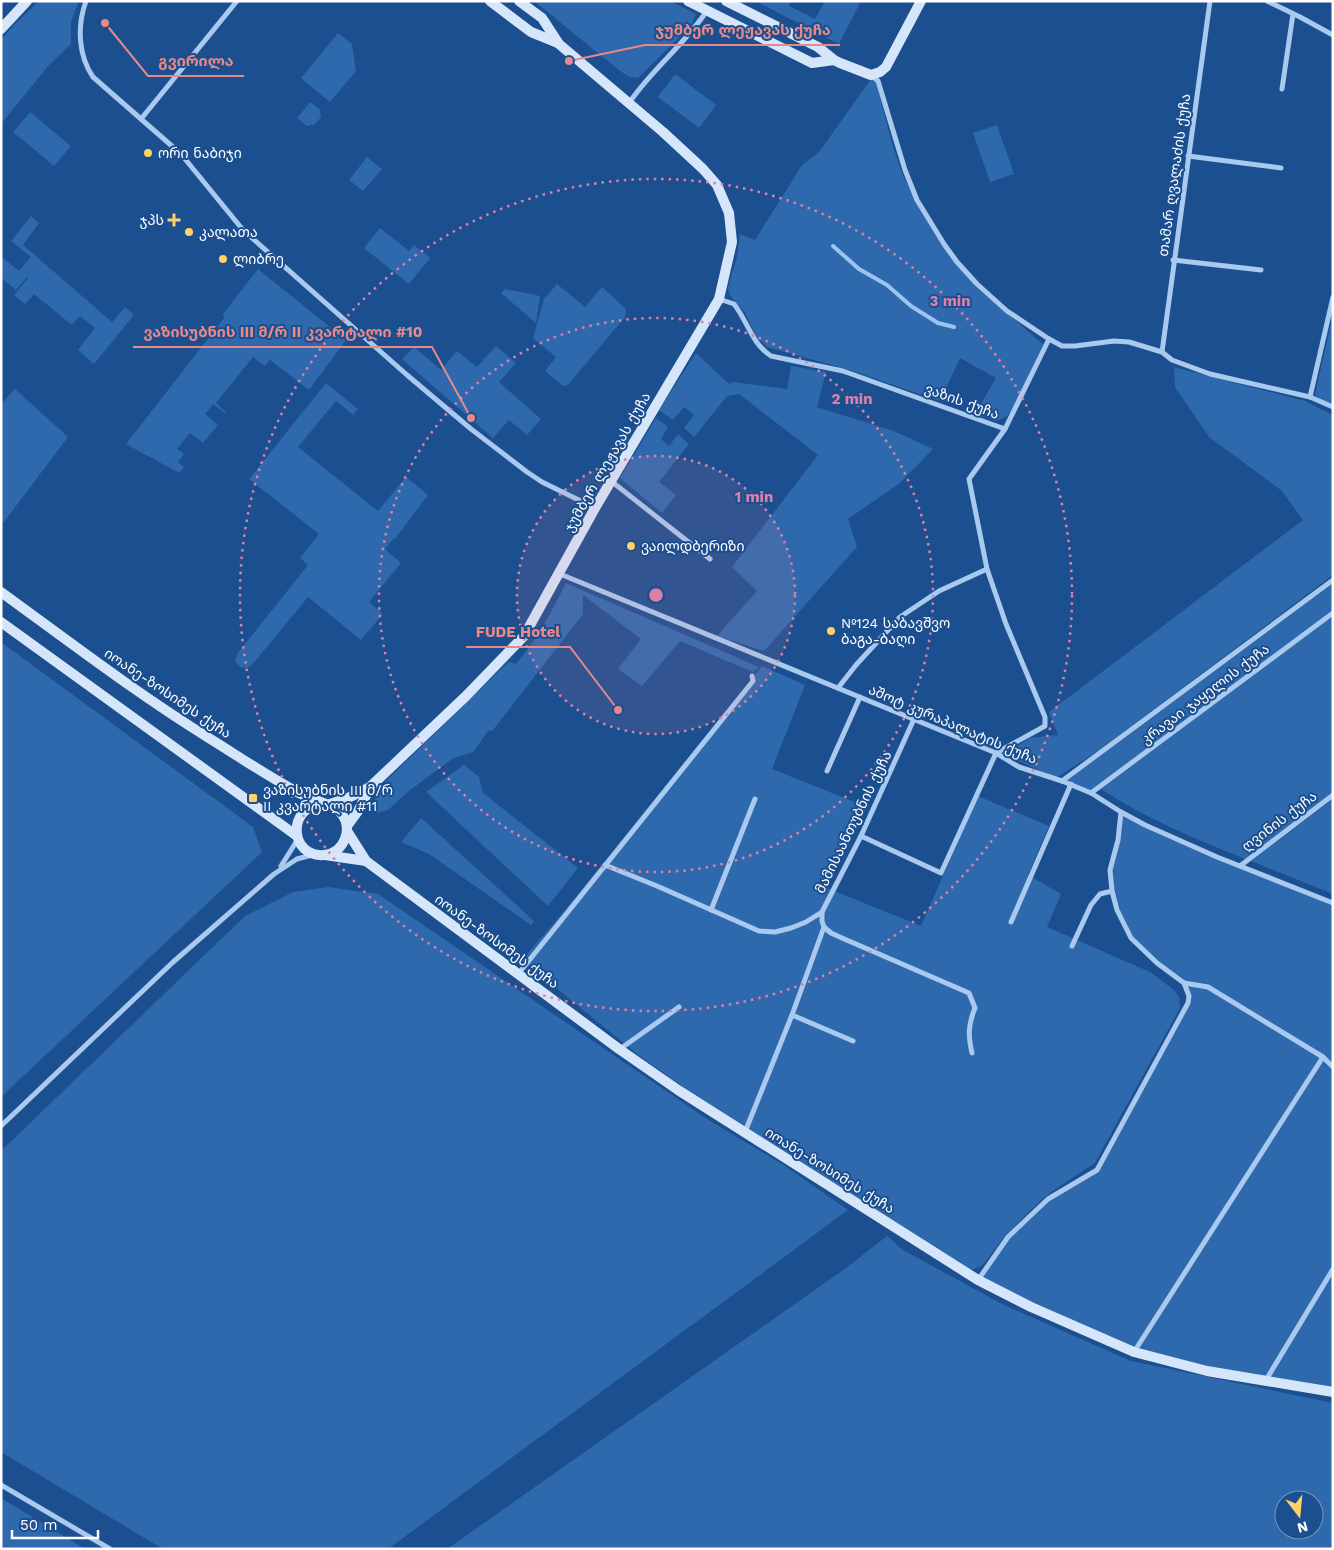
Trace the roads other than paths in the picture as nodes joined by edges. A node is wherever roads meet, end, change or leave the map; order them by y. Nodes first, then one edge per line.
1 (27, 1) edge
2 (86, 1) edge
3 (237, 1) edge
4 (490, 1) edge
5 (519, 1) edge
6 (726, 1) edge
7 (921, 1) edge
8 (1210, 1) edge
9 (1267, 1) edge
10 (695, 3) edge
11 (706, 12) junction
12 (1293, 14) junction
13 (1, 29) edge
14 (1333, 35) edge
15 (559, 44) junction
16 (834, 60) junction
17 (871, 75) junction
18 (1282, 89) dead end
19 (629, 103) junction
20 (141, 119) junction
21 (1188, 156) junction
22 (1280, 168) dead end
23 (1174, 260) junction
24 (1261, 270) dead end
25 (1333, 297) edge
26 (719, 299) junction
27 (1048, 339) junction
28 (1162, 352) junction
29 (1310, 397) junction
30 (1333, 407) edge
31 (1005, 429) junction
32 (611, 481) junction
33 (595, 508) junction
34 (710, 559) dead end
35 (986, 569) junction
36 (560, 574) junction
37 (1333, 580) edge
38 (1, 592) edge
39 (1333, 612) edge
40 (1, 622) edge
41 (752, 676) dead end
42 (838, 688) junction
43 (860, 697) junction
44 (914, 719) junction
45 (996, 753) junction
46 (827, 771) dead end
47 (1062, 781) junction
48 (1071, 784) junction
49 (370, 787) junction
50 (1091, 793) junction
51 (1333, 795) edge
52 (755, 799) dead end
53 (325, 804) junction
54 (1121, 812) junction
55 (347, 828) junction
56 (861, 836) junction
57 (297, 837) junction
58 (320, 855) junction
59 (366, 861) junction
60 (605, 866) junction
61 (1240, 866) junction
62 (274, 874) junction
63 (1112, 891) junction
64 (1333, 903) edge
65 (711, 910) junction
66 (822, 912) junction
67 (1011, 922) dead end
68 (824, 927) junction
69 (1072, 946) dead end
70 (518, 973) junction
71 (1184, 983) junction
72 (679, 1006) dead end
73 (792, 1015) junction
74 (852, 1041) dead end
75 (619, 1049) junction
76 (972, 1053) dead end
77 (1323, 1057) junction
78 (1333, 1067) edge
79 (1, 1126) edge
80 (745, 1132) junction
81 (1333, 1269) edge
82 (978, 1280) junction
83 (1134, 1352) junction
84 (1266, 1380) junction
85 (1333, 1392) edge
86 (1, 1485) edge
87 (110, 1549) edge

1 - 13 street
2 - 20 street
3 - 20 street
4 - 15 street, ჯუმბერ ლეჟავას ქუჩა
5 - 15 street, ჯუმბერ ლეჟავას ქუჩა
6 - 16 street
7 - 17 street
8 - 21 street, თამარ ღვალაძის ქუჩა
9 - 12 street
10 - 11 street
11 - 16 street
11 - 19 street
12 - 14 street
12 - 18 street
15 - 19 street, ჯუმბერ ლეჟავას ქუჩა
16 - 17 street
17 - 27 street
19 - 26 street, ჯუმბერ ლეჟავას ქუჩა
20 - 33 street
21 - 22 street
21 - 23 street, თამარ ღვალაძის ქუჩა
23 - 24 street
23 - 28 street, თამარ ღვალაძის ქუჩა
25 - 29 street
26 - 31 street, ვაზის ქუჩა
26 - 32 street, ჯუმბერ ლეჟავას ქუჩა
27 - 28 street
27 - 31 street
28 - 29 street
29 - 30 street
31 - 35 street, ვაზის ქუჩა
32 - 33 street, ჯუმბერ ლეჟავას ქუჩა
32 - 34 street
33 - 36 street, ჯუმბერ ლეჟავას ქუჩა
35 - 42 street
35 - 45 street, ვაზის ქუჩა
36 - 42 street, აშოტ კურაპალატის ქუჩა
36 - 49 street, ჯუმბერ ლეჟავას ქუჩა
37 - 47 street
38 - 53 street, იოანე-ზოსიმეს ქუჩა
39 - 50 street, კრავაი ჯაყელის ქუჩა
40 - 57 street
41 - 60 street
42 - 43 street, აშოტ კურაპალატის ქუჩა
43 - 44 street, აშოტ კურაპალატის ქუჩა
43 - 46 street
44 - 45 street, აშოტ კურაპალატის ქუჩა
44 - 56 street, მამისაანთუბნის ქუჩა
45 - 47 street, აშოტ კურაპალატის ქუჩა
45 - 56 street
47 - 48 street, აშოტ კურაპალატის ქუჩა
48 - 50 street, აშოტ კურაპალატის ქუჩა
48 - 67 street
49 - 53 street, ჯუმბერ ლეჟავას ქუჩა
49 - 55 street, ჯუმბერ ლეჟავას ქუჩა
50 - 54 street, აშოტ კურაპალატის ქუჩა
51 - 61 street, ღვინის ქუჩა
52 - 65 street
53 - 55 street
53 - 57 street
54 - 61 street, აშოტ კურაპალატის ქუჩა
54 - 63 street
55 - 58 street
55 - 59 street, იოანე-ზოსიმეს ქუჩა
56 - 66 street, მამისაანთუბნის ქუჩა
57 - 58 street
57 - 62 street
58 - 59 street, იოანე-ზოსიმეს ქუჩა
58 - 62 street
59 - 70 street, იოანე-ზოსიმეს ქუჩა
60 - 65 street, მამისაანთუბნის ქუჩა
60 - 70 street
61 - 64 street, აშოტ კურაპალატის ქუჩა
62 - 79 street
63 - 69 street
63 - 71 street
65 - 66 street, მამისაანთუბნის ქუჩა
66 - 68 street
68 - 73 street
68 - 76 street
70 - 75 street, იოანე-ზოსიმეს ქუჩა
71 - 77 street
71 - 82 street
72 - 75 street
73 - 74 street
73 - 80 street
75 - 80 street, იოანე-ზოსიმეს ქუჩა
77 - 78 street
77 - 83 street
80 - 82 street, იოანე-ზოსიმეს ქუჩა
81 - 84 street
82 - 83 street, იოანე-ზოსიმეს ქუჩა
83 - 84 street, იოანე-ზოსიმეს ქუჩა
84 - 85 street, იოანე-ზოსიმეს ქუჩა
86 - 87 street

